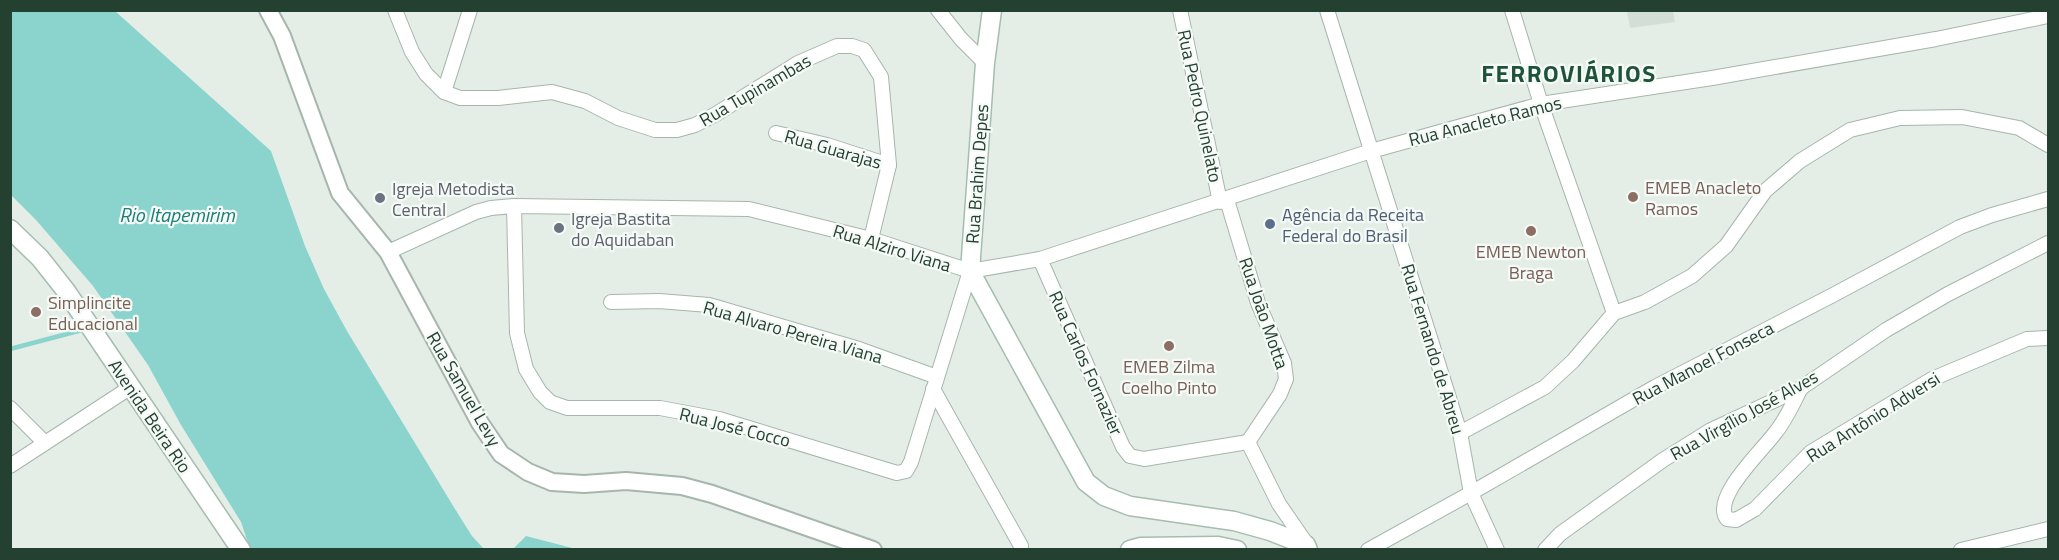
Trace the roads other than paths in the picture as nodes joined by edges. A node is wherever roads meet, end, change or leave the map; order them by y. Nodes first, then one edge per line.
1 (268, 10) edge
2 (395, 10) edge
3 (470, 10) edge
4 (938, 10) edge
5 (992, 10) edge
6 (1180, 10) edge
7 (1327, 10) edge
8 (1512, 10) edge
9 (2049, 15) edge
10 (985, 63) junction
11 (444, 92) junction
12 (1541, 104) junction
13 (776, 133) dead end
14 (2049, 146) edge
15 (1371, 151) junction
16 (889, 165) junction
17 (2049, 199) edge
18 (1224, 201) junction
19 (514, 206) junction
20 (10, 229) edge
21 (871, 239) junction
22 (2049, 243) edge
23 (388, 252) junction
24 (1040, 260) junction
25 (970, 271) junction
26 (611, 302) dead end
27 (1614, 313) junction
28 (2049, 338) edge
29 (935, 383) junction
30 (131, 387) junction
31 (1801, 388) junction
32 (10, 408) edge
33 (1460, 433) junction
34 (1248, 442) junction
35 (45, 443) junction
36 (10, 466) edge
37 (906, 471) joint
38 (1471, 493) junction
39 (2049, 529) edge
40 (1021, 546) dead end
41 (1310, 548) edge
42 (241, 549) edge
43 (873, 549) edge
44 (1130, 549) edge
45 (1237, 549) edge
46 (1368, 549) edge
47 (1497, 549) edge
48 (1545, 549) edge
49 (1961, 549) edge

1 - 23 street, Rua Samuel Levy
2 - 11 street
3 - 11 street
4 - 10 street
5 - 10 main road, Rua Brahim Depes
6 - 18 street, Rua Pedro Quinelato
7 - 15 street, Rua Fernando de Abreu
8 - 12 street
9 - 12 street, Rua Anacleto Ramos
10 - 25 main road, Rua Brahim Depes
11 - 16 street, Rua Tupinambas
12 - 15 street, Rua Anacleto Ramos
12 - 27 street
13 - 16 street, Rua Guarajas
14 - 27 street
15 - 18 street, Rua Anacleto Ramos
15 - 33 street, Rua Fernando de Abreu
16 - 21 street, Rua Tupinambas
17 - 38 street, Rua Manoel Fonseca
18 - 24 street, Rua Anacleto Ramos
18 - 34 street, Rua João Motta
19 - 21 street, Rua Alziro Viana
19 - 23 street, Rua Alziro Viana
19 - 37 street, Rua José Cocco
20 - 30 main road, Avenida Beira Rio
21 - 25 street, Rua Alziro Viana
22 - 31 street, Rua Virgílio José Alves
23 - 43 street, Rua Samuel Levy
24 - 25 street, Rua Anacleto Ramos
24 - 34 street, Rua Carlos Fornazier
25 - 29 street, Rua Brahim Depes
25 - 41 main road, Rua Alziro Viana
26 - 29 street, Rua Alvaro Pereira Viana
27 - 33 street
28 - 31 street, Rua Antônio Adversi
29 - 37 street, Rua Brahim Depes
29 - 40 street
30 - 35 street
30 - 42 main road, Avenida Beira Rio
31 - 48 street, Rua Virgílio José Alves
32 - 35 street
33 - 38 street, Rua Fernando de Abreu
34 - 41 street
35 - 36 street
38 - 46 street, Rua Manoel Fonseca
38 - 47 street, Rua Fernando de Abreu
39 - 49 street
44 - 45 main road

